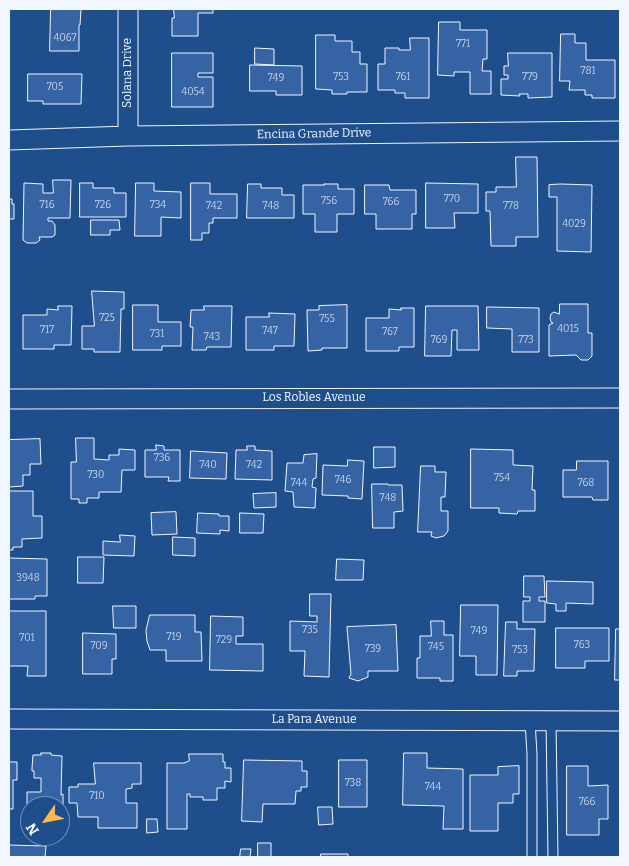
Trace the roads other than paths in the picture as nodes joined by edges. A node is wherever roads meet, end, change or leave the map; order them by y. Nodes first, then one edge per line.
1 (128, 9) edge
2 (620, 131) edge
3 (128, 136) junction
4 (9, 140) edge
5 (620, 398) edge
6 (9, 399) edge
7 (9, 719) edge
8 (530, 721) junction
9 (551, 721) junction
10 (620, 721) edge
11 (532, 857) edge
12 (553, 857) edge

1 - 3 street, Solana Drive
2 - 3 street, Encina Grande Drive
3 - 4 street, Encina Grande Drive
5 - 6 street, Los Robles Avenue
7 - 8 street, La Para Avenue
8 - 9 street, La Para Avenue
8 - 11 lane
9 - 10 street, La Para Avenue
9 - 12 lane

